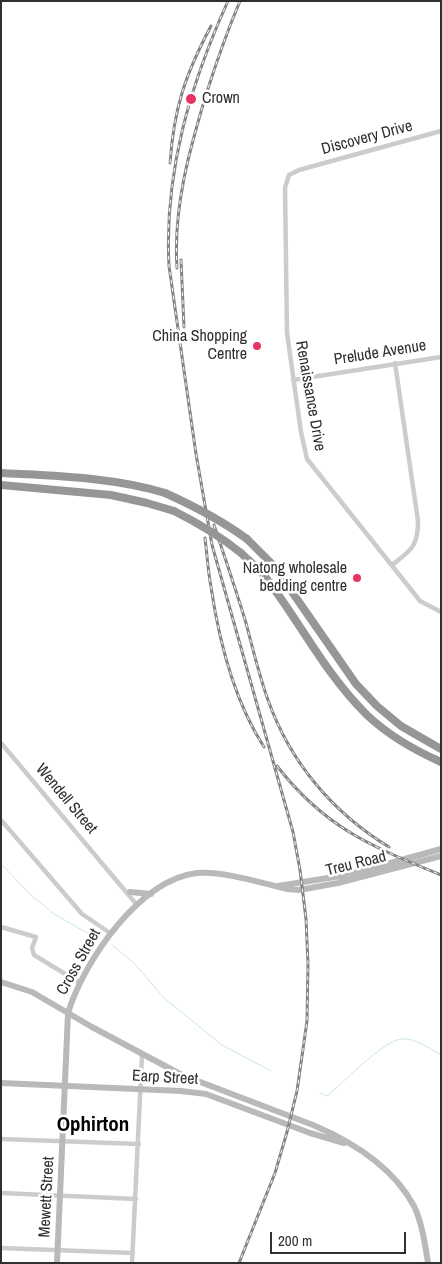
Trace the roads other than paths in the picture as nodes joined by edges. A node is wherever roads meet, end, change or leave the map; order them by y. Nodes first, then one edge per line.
1 (441, 131) edge
2 (299, 170) joint
3 (441, 357) edge
4 (395, 363) junction
5 (293, 380) junction
6 (1, 473) edge
7 (1, 485) edge
8 (392, 565) junction
9 (441, 612) edge
10 (1, 743) edge
11 (441, 749) edge
12 (441, 762) edge
13 (1, 820) edge
14 (441, 849) edge
15 (441, 856) edge
16 (111, 872) junction
17 (276, 886) junction
18 (130, 892) junction
19 (151, 894) junction
20 (139, 904) junction
21 (1, 927) edge
22 (109, 935) junction
23 (1, 982) edge
24 (80, 983) junction
25 (68, 1013) junction
26 (142, 1055) junction
27 (194, 1080) junction
28 (1, 1083) edge
29 (65, 1086) junction
30 (211, 1087) junction
31 (141, 1090) junction
32 (192, 1092) junction
33 (227, 1102) junction
34 (1, 1139) edge
35 (63, 1141) junction
36 (138, 1144) junction
37 (349, 1144) junction
38 (1, 1193) edge
39 (60, 1195) junction
40 (136, 1199) junction
41 (1, 1248) edge
42 (58, 1249) junction
43 (133, 1253) junction
44 (57, 1263) edge
45 (132, 1263) edge
46 (428, 1263) edge

1 - 2 street, Discovery Drive
2 - 5 street, Renaissance Drive
3 - 4 street, Prelude Avenue
4 - 5 street, Prelude Avenue
4 - 8 street
5 - 8 street, Renaissance Drive
6 - 11 highway, bridge
7 - 12 highway, bridge
8 - 9 street, Renaissance Drive
10 - 16 street, Wendell Street
13 - 22 street
14 - 17 street, Treu Road
15 - 17 street, Treu Road
16 - 18 street, Wendell Street
16 - 20 street, Wendell Street
17 - 19 street, Treu Road
18 - 19 street
18 - 20 street, Wendell Street
19 - 20 street, Treu Road
20 - 22 street, Cross Street
21 - 24 street
22 - 24 street, Cross Street
23 - 25 street
24 - 25 street, Cross Street
25 - 26 street
25 - 29 street, Mewett Street
26 - 27 street
26 - 31 street
27 - 30 street
27 - 32 street
28 - 29 street, Earp Street
29 - 31 street, Earp Street
29 - 35 street, Mewett Street
30 - 33 street
30 - 37 street, Earp Street
31 - 32 street, Earp Street
31 - 36 street
32 - 33 street, Earp Street
33 - 37 street, Earp Street
34 - 35 street
35 - 36 street
35 - 39 street, Mewett Street
36 - 40 street
37 - 46 street, Earp Street
38 - 39 street
39 - 40 street
39 - 42 street, Mewett Street
40 - 43 street
41 - 42 street
42 - 43 street
42 - 44 street, Mewett Street
43 - 45 street

